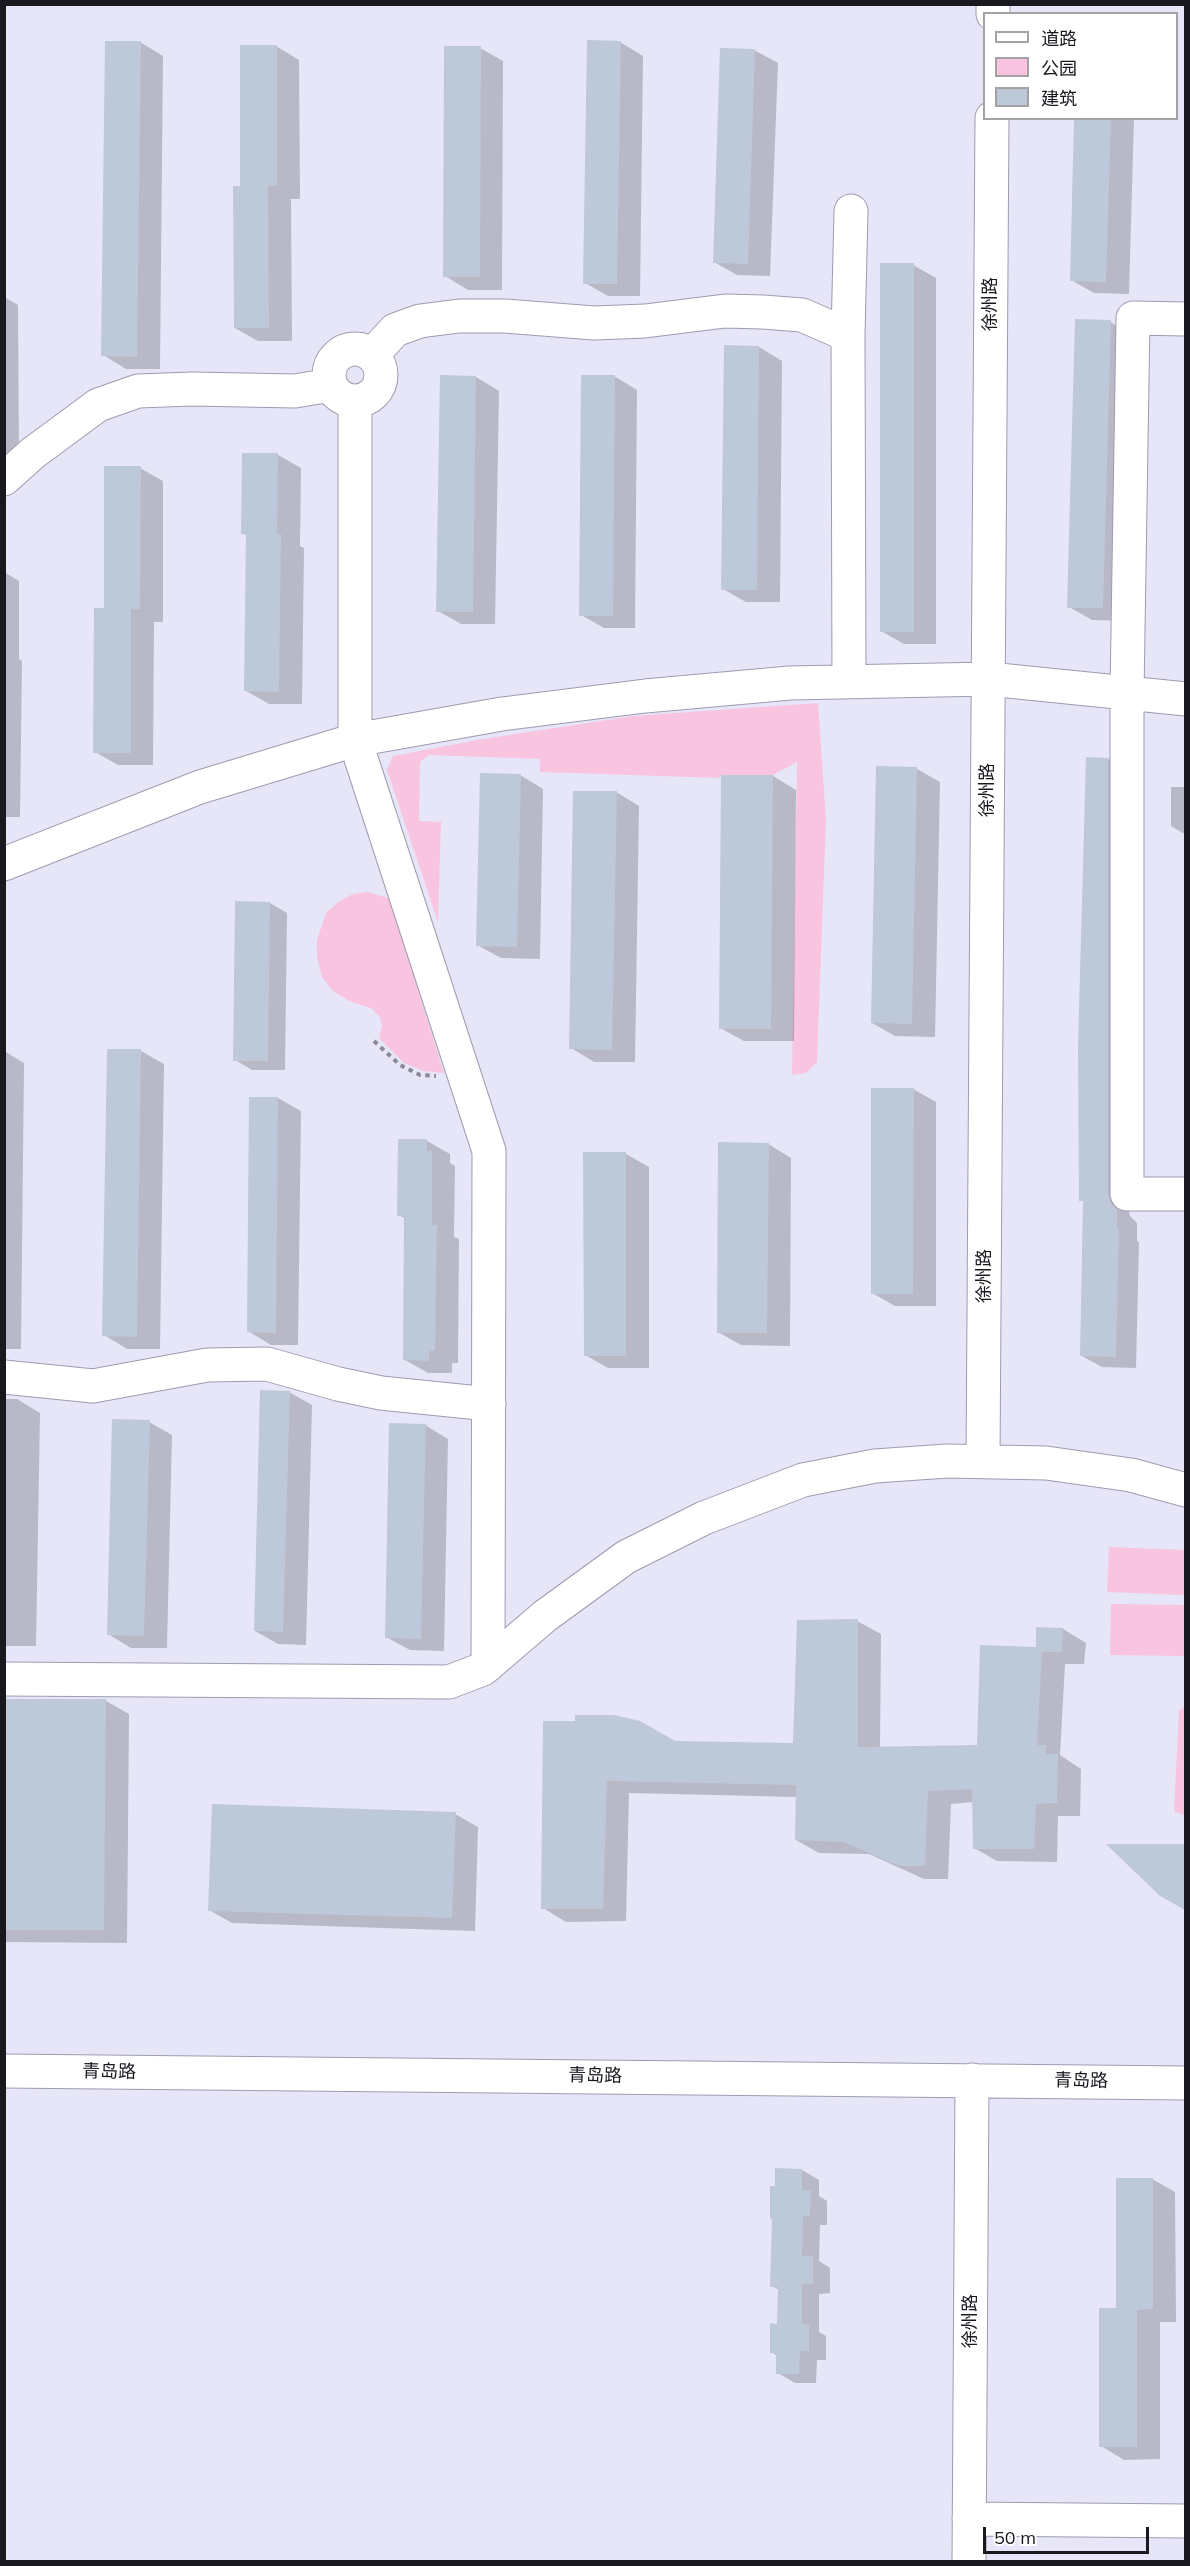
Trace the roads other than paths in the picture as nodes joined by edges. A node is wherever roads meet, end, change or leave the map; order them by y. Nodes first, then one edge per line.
1 (992, 120) edge
2 (851, 211) dead end
3 (1185, 319) edge
4 (848, 335) junction
5 (343, 393) junction
6 (4, 479) edge
7 (989, 679) junction
8 (849, 681) junction
9 (1127, 693) junction
10 (1185, 699) edge
11 (355, 740) junction
12 (4, 864) edge
13 (1185, 1194) edge
14 (4, 1377) edge
15 (489, 1404) junction
16 (984, 1461) junction
17 (1185, 1490) edge
18 (488, 1665) junction
19 (4, 1679) edge
20 (4, 2071) edge
21 (972, 2079) junction
22 (1185, 2083) edge
23 (969, 2519) junction
24 (1185, 2521) edge
25 (969, 2562) edge

1 - 7 street, 徐州路
2 - 4 street
3 - 9 street
4 - 5 street
4 - 8 street
5 - 6 street
5 - 11 street
7 - 8 street
7 - 9 street
7 - 16 street, 徐州路
8 - 11 street
9 - 10 street
9 - 13 street
11 - 12 street
11 - 15 street
14 - 15 street
15 - 18 street
16 - 17 street
16 - 18 street
18 - 19 street
20 - 21 street, 青岛路
21 - 22 street, 青岛路
21 - 23 street, 徐州路
23 - 24 street
23 - 25 street, 徐州路

